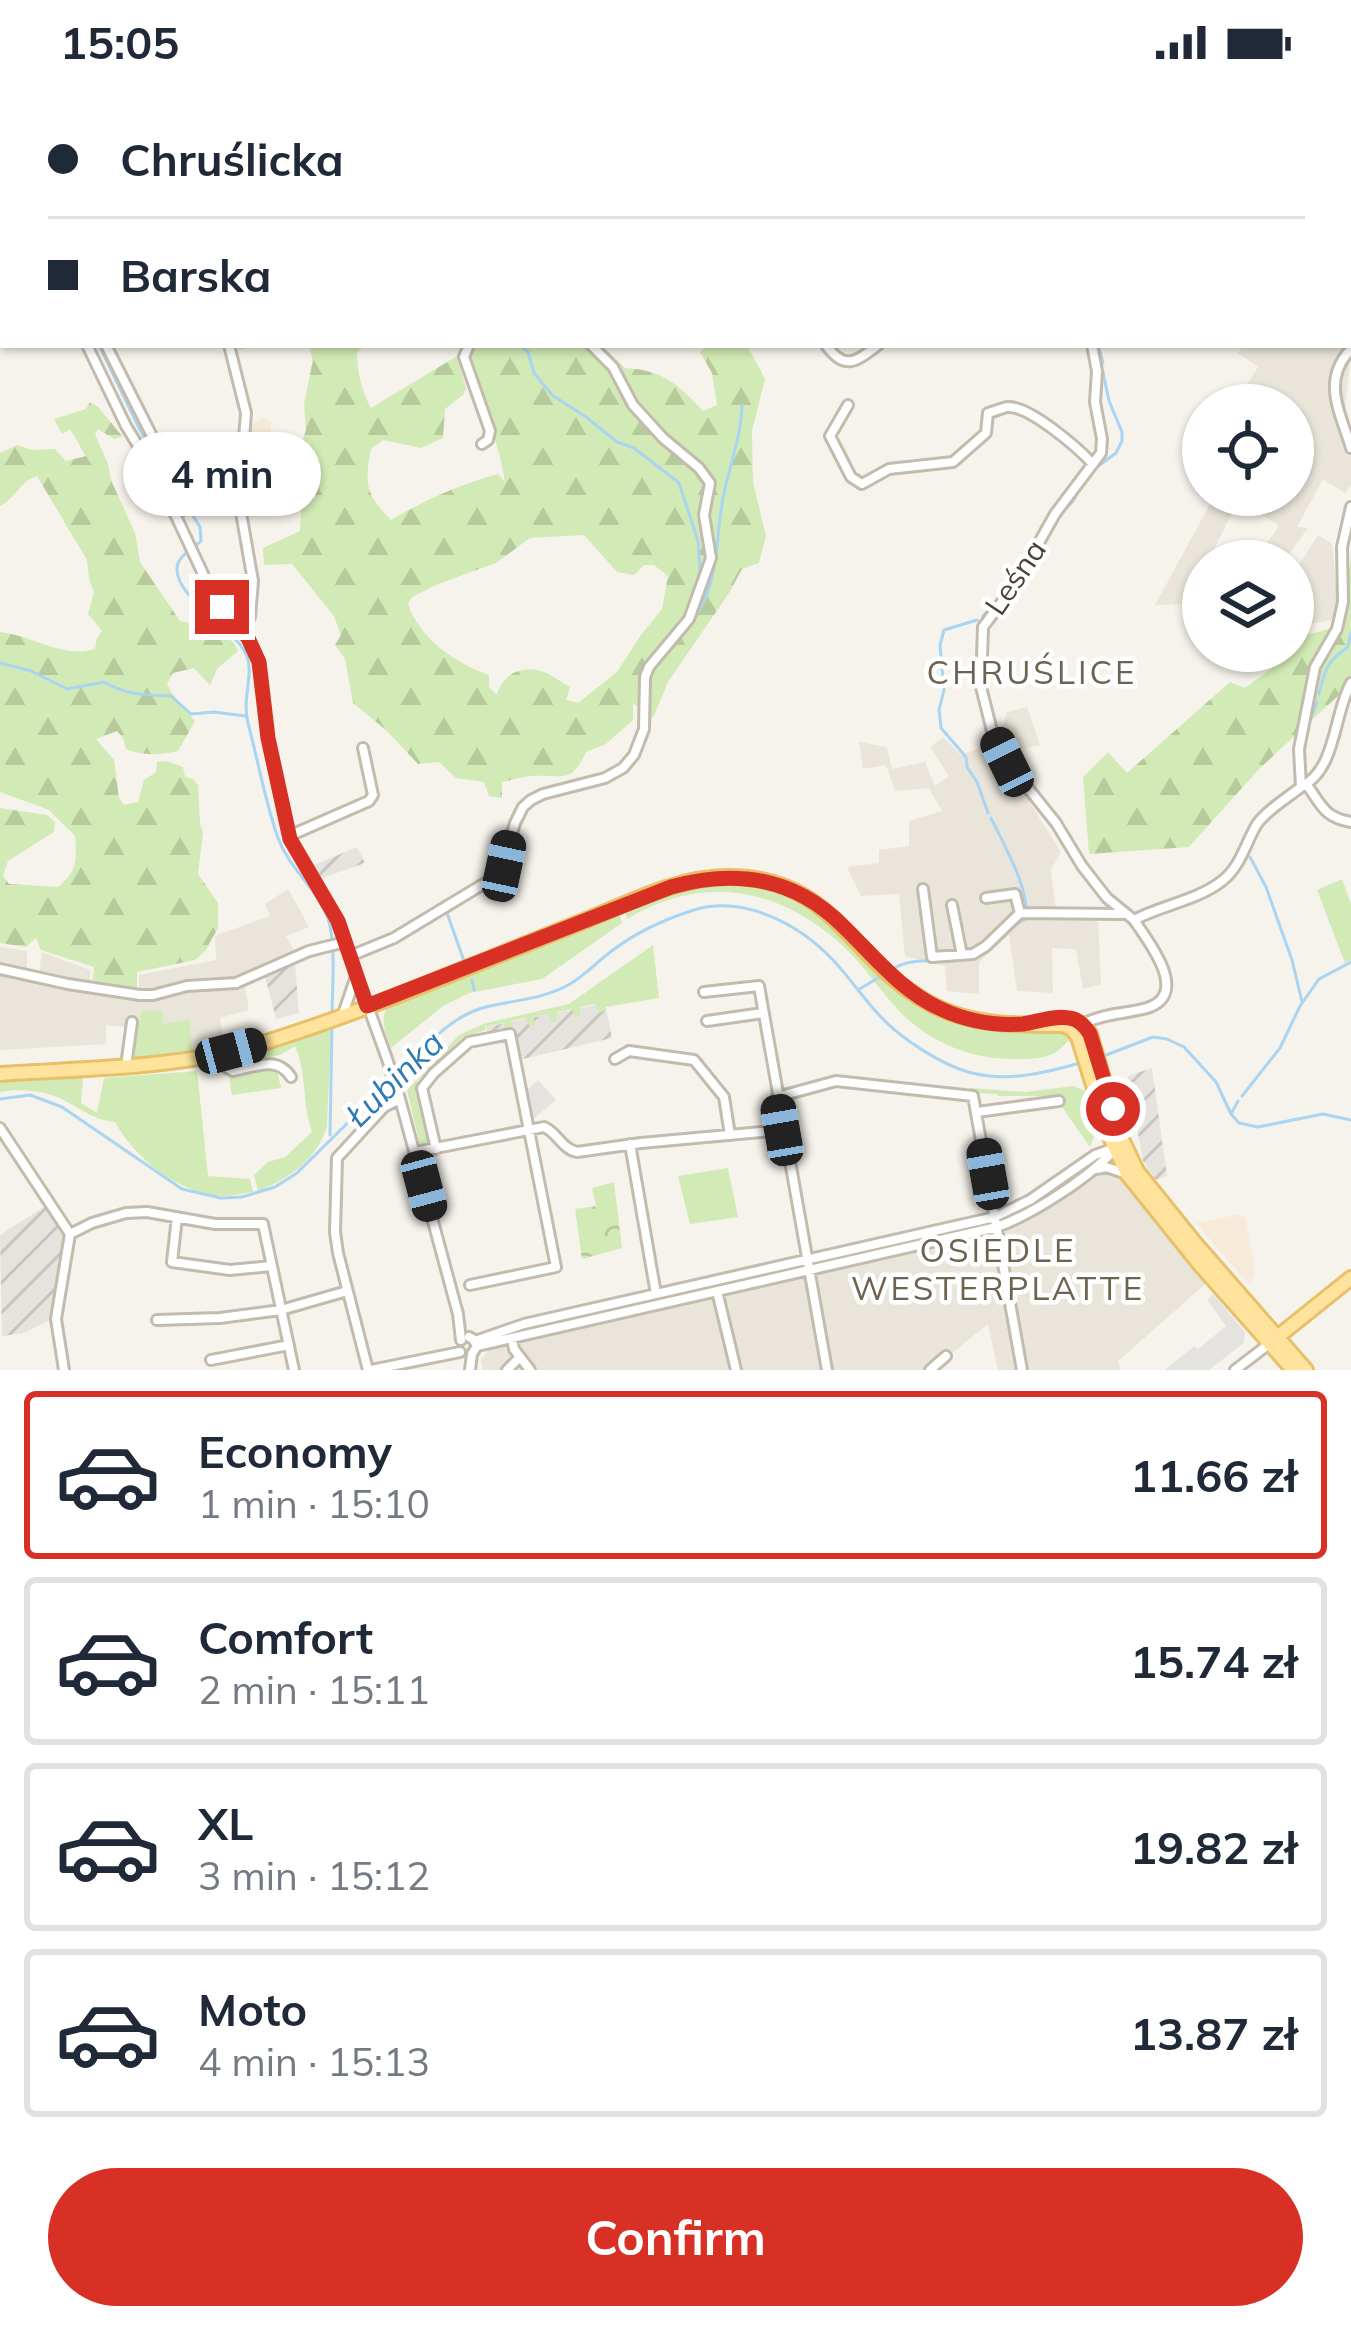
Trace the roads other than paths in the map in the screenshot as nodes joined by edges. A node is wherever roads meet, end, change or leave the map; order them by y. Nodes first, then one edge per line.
1 (88, 348) edge
2 (108, 348) edge
3 (230, 348) edge
4 (468, 348) edge
5 (594, 348) edge
6 (828, 348) edge
7 (874, 348) edge
8 (1093, 348) edge
9 (1351, 349) edge
10 (848, 405) dead end
11 (482, 444) dead end
12 (1351, 448) edge
13 (1093, 464) junction
14 (1351, 507) edge
15 (179, 513) junction
16 (242, 629) junction
17 (1351, 683) edge
18 (362, 748) dead end
19 (1304, 786) junction
20 (1351, 822) edge
21 (289, 836) junction
22 (922, 889) dead end
23 (986, 898) dead end
24 (952, 905) dead end
25 (1024, 914) junction
26 (1124, 914) junction
27 (1134, 920) junction
28 (345, 942) junction
29 (962, 955) junction
30 (350, 956) junction
31 (0, 969) edge
32 (356, 974) junction
33 (704, 992) dead end
34 (367, 1006) junction
35 (763, 1013) junction
36 (335, 1017) junction
37 (707, 1021) dead end
38 (132, 1022) dead end
39 (1081, 1031) junction
40 (219, 1054) junction
41 (615, 1059) dead end
42 (126, 1066) junction
43 (0, 1074) edge
44 (291, 1078) dead end
45 (1100, 1085) junction
46 (777, 1096) junction
47 (400, 1097) junction
48 (1059, 1101) dead end
49 (977, 1112) junction
50 (0, 1127) edge
51 (1106, 1127) junction
52 (530, 1130) junction
53 (782, 1130) junction
54 (730, 1135) junction
55 (1120, 1135) junction
56 (630, 1144) junction
57 (436, 1149) junction
58 (1115, 1150) junction
59 (415, 1152) junction
60 (1095, 1155) junction
61 (1130, 1157) junction
62 (1090, 1171) junction
63 (1127, 1174) junction
64 (177, 1217) junction
65 (996, 1222) junction
66 (70, 1234) junction
67 (807, 1265) junction
68 (272, 1266) junction
69 (1351, 1279) edge
70 (470, 1285) dead end
71 (347, 1291) junction
72 (717, 1291) junction
73 (656, 1294) junction
74 (671, 1301) junction
75 (639, 1309) junction
76 (281, 1310) junction
77 (157, 1320) dead end
78 (1250, 1322) junction
79 (512, 1339) junction
80 (1272, 1341) junction
81 (289, 1345) junction
82 (467, 1346) junction
83 (1256, 1354) junction
84 (946, 1356) dead end
85 (520, 1358) junction
86 (211, 1360) dead end
87 (64, 1370) edge
88 (294, 1370) edge
89 (369, 1370) edge
90 (470, 1370) edge
91 (507, 1370) edge
92 (530, 1370) edge
93 (736, 1370) edge
94 (826, 1370) edge
95 (930, 1370) edge
96 (1022, 1370) edge
97 (1235, 1370) edge
98 (1293, 1370) edge
99 (1306, 1370) edge

1 - 15 street
2 - 15 street
3 - 16 street
4 - 11 street
5 - 30 street
6 - 7 street
8 - 13 street
9 - 12 street
10 - 13 street
13 - 26 street, Leśna
14 - 19 street
15 - 16 street
16 - 21 street
17 - 19 street
18 - 21 street
19 - 20 street
19 - 27 street
21 - 28 street
22 - 29 street
23 - 25 street
24 - 29 street
25 - 26 street
25 - 29 street
26 - 27 street, Leśna
27 - 39 street
28 - 30 street
28 - 31 street
30 - 32 street
32 - 34 street
32 - 36 street
33 - 35 street
34 - 36 main road
34 - 39 main road
34 - 47 street
35 - 37 street
35 - 46 street
36 - 40 main road
38 - 42 street
39 - 45 main road
40 - 42 main road
40 - 44 street
41 - 54 street
42 - 43 main road
45 - 51 main road
45 - 55 main road
46 - 49 street
46 - 53 street
47 - 59 street
47 - 71 street
48 - 49 street
49 - 65 street
50 - 66 street
51 - 58 main road
51 - 60 street
52 - 56 street
52 - 57 street
52 - 57 street
52 - 70 street
53 - 54 street
53 - 67 street
54 - 56 street
55 - 58 street
55 - 61 main road
56 - 73 street
57 - 59 street
58 - 60 street
58 - 61 street
58 - 62 street
58 - 63 main road
59 - 82 street
60 - 65 street
61 - 80 main road
62 - 63 street
62 - 65 street
63 - 78 main road
64 - 66 street
64 - 68 street
64 - 68 street
65 - 67 street
65 - 96 street
66 - 87 street
67 - 72 street
67 - 73 street
67 - 94 street
68 - 76 street
69 - 80 main road
71 - 76 street
71 - 89 street
72 - 74 street
72 - 93 street
73 - 74 street
73 - 75 street
73 - 82 street
74 - 75 street
75 - 79 street
76 - 77 street
76 - 81 street
78 - 80 main road
78 - 83 street
79 - 82 street
79 - 85 street
80 - 83 street
80 - 98 main road
80 - 99 main road
81 - 86 street
81 - 88 street
82 - 89 street
82 - 90 street
83 - 97 street
84 - 95 street
85 - 91 street
85 - 92 street

